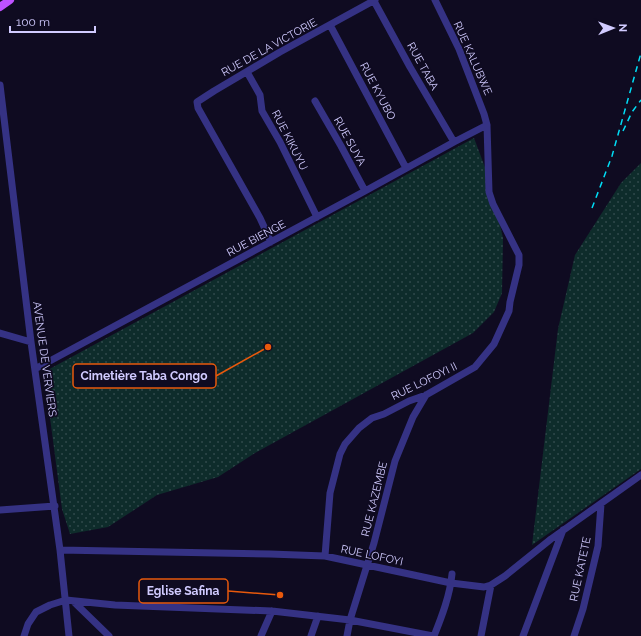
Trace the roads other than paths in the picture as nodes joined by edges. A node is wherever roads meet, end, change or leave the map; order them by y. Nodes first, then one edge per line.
1 (10, 0) edge
2 (374, 0) edge
3 (434, 0) edge
4 (0, 7) edge
5 (330, 25) junction
6 (247, 72) junction
7 (0, 85) edge
8 (315, 101) dead end
9 (487, 125) junction
10 (454, 142) junction
11 (406, 168) junction
12 (365, 192) junction
13 (317, 217) junction
14 (271, 242) junction
15 (0, 333) edge
16 (31, 342) junction
17 (35, 369) junction
18 (426, 395) junction
19 (641, 475) edge
20 (601, 504) junction
21 (55, 506) junction
22 (0, 510) edge
23 (564, 530) junction
24 (60, 550) junction
25 (325, 556) junction
26 (367, 566) junction
27 (452, 574) dead end
28 (451, 583) junction
29 (491, 585) junction
30 (70, 601) junction
31 (272, 611) junction
32 (318, 616) junction
33 (350, 620) junction
34 (24, 636) edge
35 (69, 636) edge
36 (109, 636) edge
37 (262, 636) edge
38 (311, 636) edge
39 (347, 636) edge
40 (434, 636) edge
41 (481, 636) edge
42 (523, 636) edge
43 (574, 636) edge

1 - 4 main road
2 - 5 street, RUE DE LA VICTORIE
2 - 10 street, RUE TABA
3 - 9 street, RUE KALUBWE
5 - 6 street, RUE DE LA VICTORIE
5 - 11 street, RUE KYUBO
6 - 13 street, RUE KIKUYU
6 - 14 street, RUE DE LA VICTORIE
7 - 16 street, AVENUE DE VERVIERS
8 - 12 street, RUE SUYA
9 - 10 street, RUE BIENGE
9 - 18 street, RUE LOFOYI II
10 - 11 street, RUE BIENGE
11 - 12 street, RUE BIENGE
12 - 13 street, RUE BIENGE
13 - 14 street, RUE BIENGE
14 - 17 street, RUE BIENGE
15 - 16 street
16 - 17 street, AVENUE DE VERVIERS
17 - 21 street, AVENUE DE VERVIERS
18 - 25 street, RUE LOFOYI II
18 - 26 street, RUE KAZEMBE
19 - 20 street
20 - 23 street
20 - 43 street, RUE KATETE
21 - 22 street
21 - 24 street, AVENUE DE VERVIERS
23 - 29 street
23 - 42 street
24 - 25 street, RUE LOFOYI
24 - 30 street, AVENUE DE VERVIERS
25 - 26 street, RUE LOFOYI
26 - 28 street, RUE LOFOYI
26 - 33 street, RUE KAZEMBE
27 - 28 street
28 - 29 street, RUE LOFOYI
28 - 40 street
29 - 41 street
30 - 31 street
30 - 34 street
30 - 35 street, AVENUE DE VERVIERS
30 - 36 street
31 - 32 street
31 - 37 street
32 - 33 street
32 - 38 street
33 - 39 street, RUE KAZEMBE
33 - 40 street

